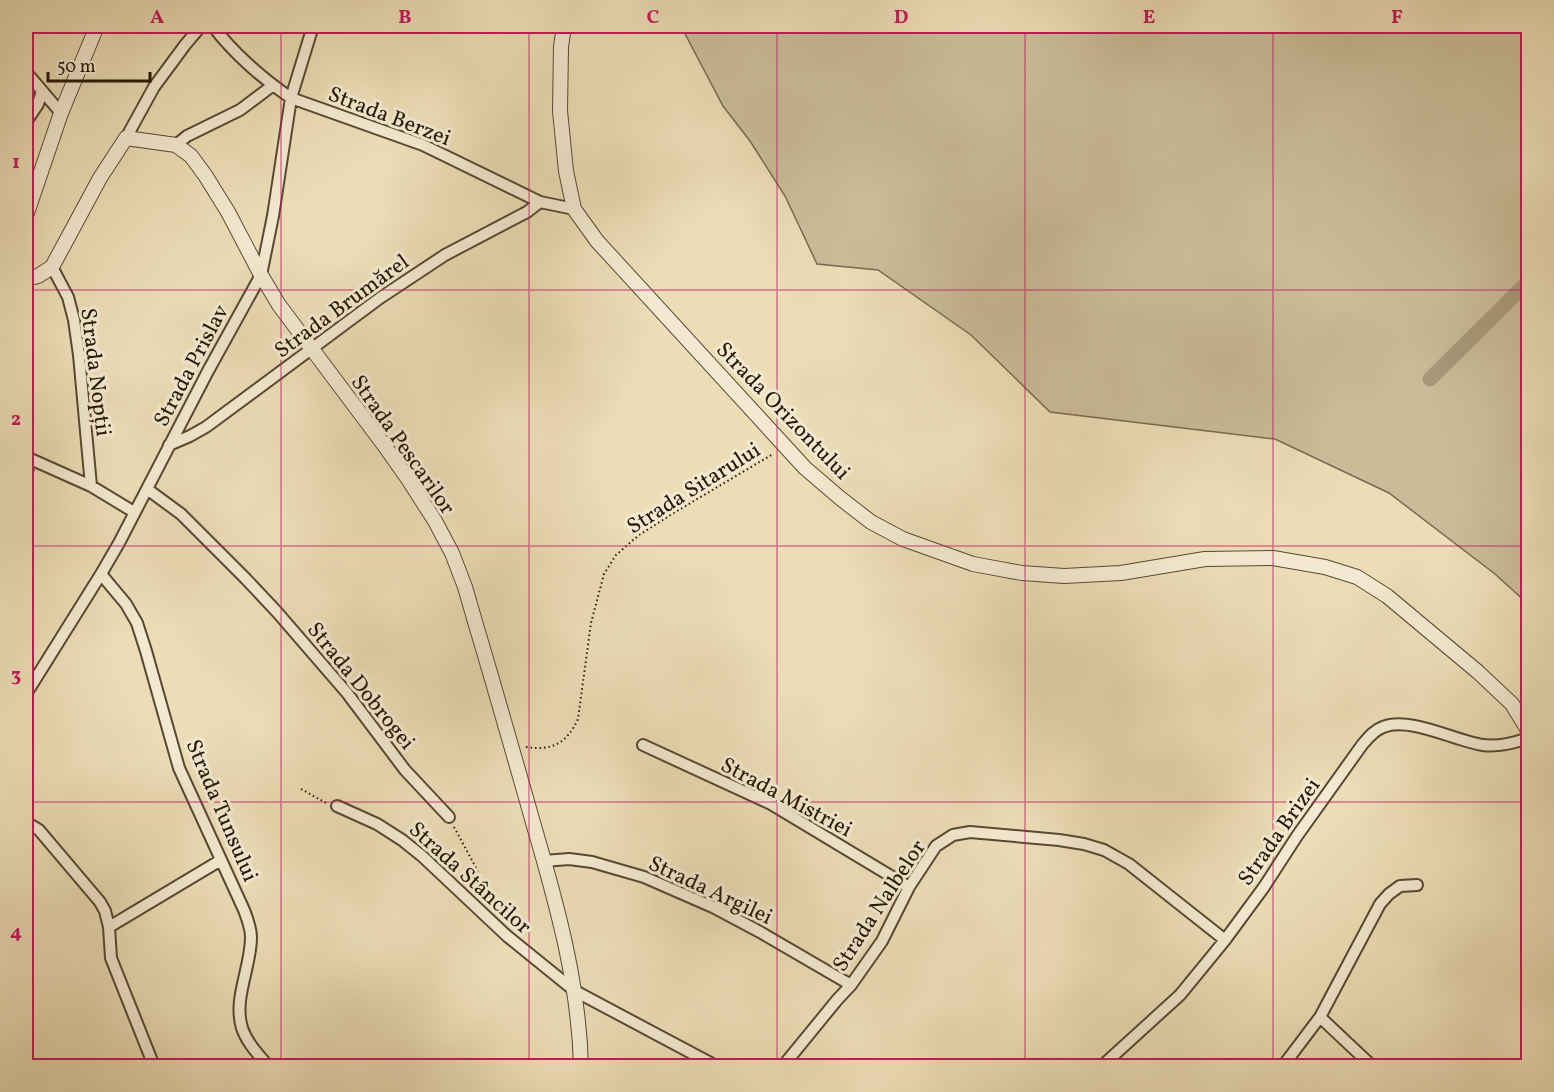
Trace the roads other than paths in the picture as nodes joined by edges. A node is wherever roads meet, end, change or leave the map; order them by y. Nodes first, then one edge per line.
1 (97, 26) edge
2 (201, 26) edge
3 (213, 26) edge
4 (313, 26) edge
5 (564, 26) edge
6 (26, 72) edge
7 (272, 86) junction
8 (42, 91) junction
9 (291, 98) junction
10 (61, 113) junction
11 (26, 122) edge
12 (126, 138) junction
13 (176, 145) junction
14 (540, 202) junction
15 (574, 209) junction
16 (26, 216) edge
17 (52, 267) junction
18 (261, 275) junction
19 (26, 279) edge
20 (311, 350) junction
21 (169, 445) junction
22 (26, 456) edge
23 (91, 486) junction
24 (147, 489) junction
25 (134, 512) junction
26 (101, 574) junction
27 (26, 694) edge
28 (1528, 730) edge
29 (1528, 738) edge
30 (643, 745) dead end
31 (337, 806) road end
32 (448, 817) road end
33 (26, 822) edge
34 (221, 860) junction
35 (544, 861) junction
36 (1417, 885) dead end
37 (909, 887) junction
38 (109, 927) junction
39 (1225, 940) junction
40 (850, 986) junction
41 (575, 991) junction
42 (1320, 1017) junction
43 (154, 1066) edge
44 (268, 1066) edge
45 (581, 1066) edge
46 (716, 1066) edge
47 (783, 1066) edge
48 (1102, 1066) edge
49 (1282, 1066) edge
50 (1372, 1066) edge

1 - 10 street
2 - 12 street
3 - 7 street, Strada Berzei
4 - 9 street, Strada Prislav
5 - 15 street, Strada Orizontului
6 - 8 street
7 - 9 street, Strada Berzei
7 - 13 street
8 - 10 street
8 - 11 street
9 - 14 street, Strada Berzei
9 - 18 street, Strada Prislav
10 - 16 street
12 - 13 street
12 - 17 street
13 - 18 street, Strada Pescarilor
14 - 15 street, Strada Berzei
14 - 20 street, Strada Brumărel
15 - 28 street, Strada Orizontului
17 - 19 street
17 - 23 street, Strada Nopții
18 - 20 street, Strada Pescarilor
18 - 21 street, Strada Prislav
20 - 21 street, Strada Brumărel
20 - 35 street, Strada Pescarilor
21 - 24 street, Strada Prislav
22 - 23 street
23 - 25 street
24 - 25 street, Strada Prislav
24 - 32 street, Strada Dobrogei
25 - 26 street, Strada Prislav
26 - 27 street, Strada Prislav
26 - 34 street, Strada Tunsului
29 - 39 street, Strada Brizei
30 - 37 street, Strada Mistriei
31 - 41 street, Strada Stâncilor
33 - 38 street
34 - 38 street
34 - 44 street, Strada Tunsului
35 - 40 street, Strada Argilei
35 - 41 street, Strada Pescarilor
36 - 42 street
37 - 39 street, Strada Nalbelor
37 - 40 street, Strada Nalbelor
38 - 43 street
39 - 48 street, Strada Brizei
40 - 47 street, Strada Nalbelor
41 - 45 street, Strada Pescarilor
41 - 46 street, Strada Stâncilor
42 - 49 street
42 - 50 street

